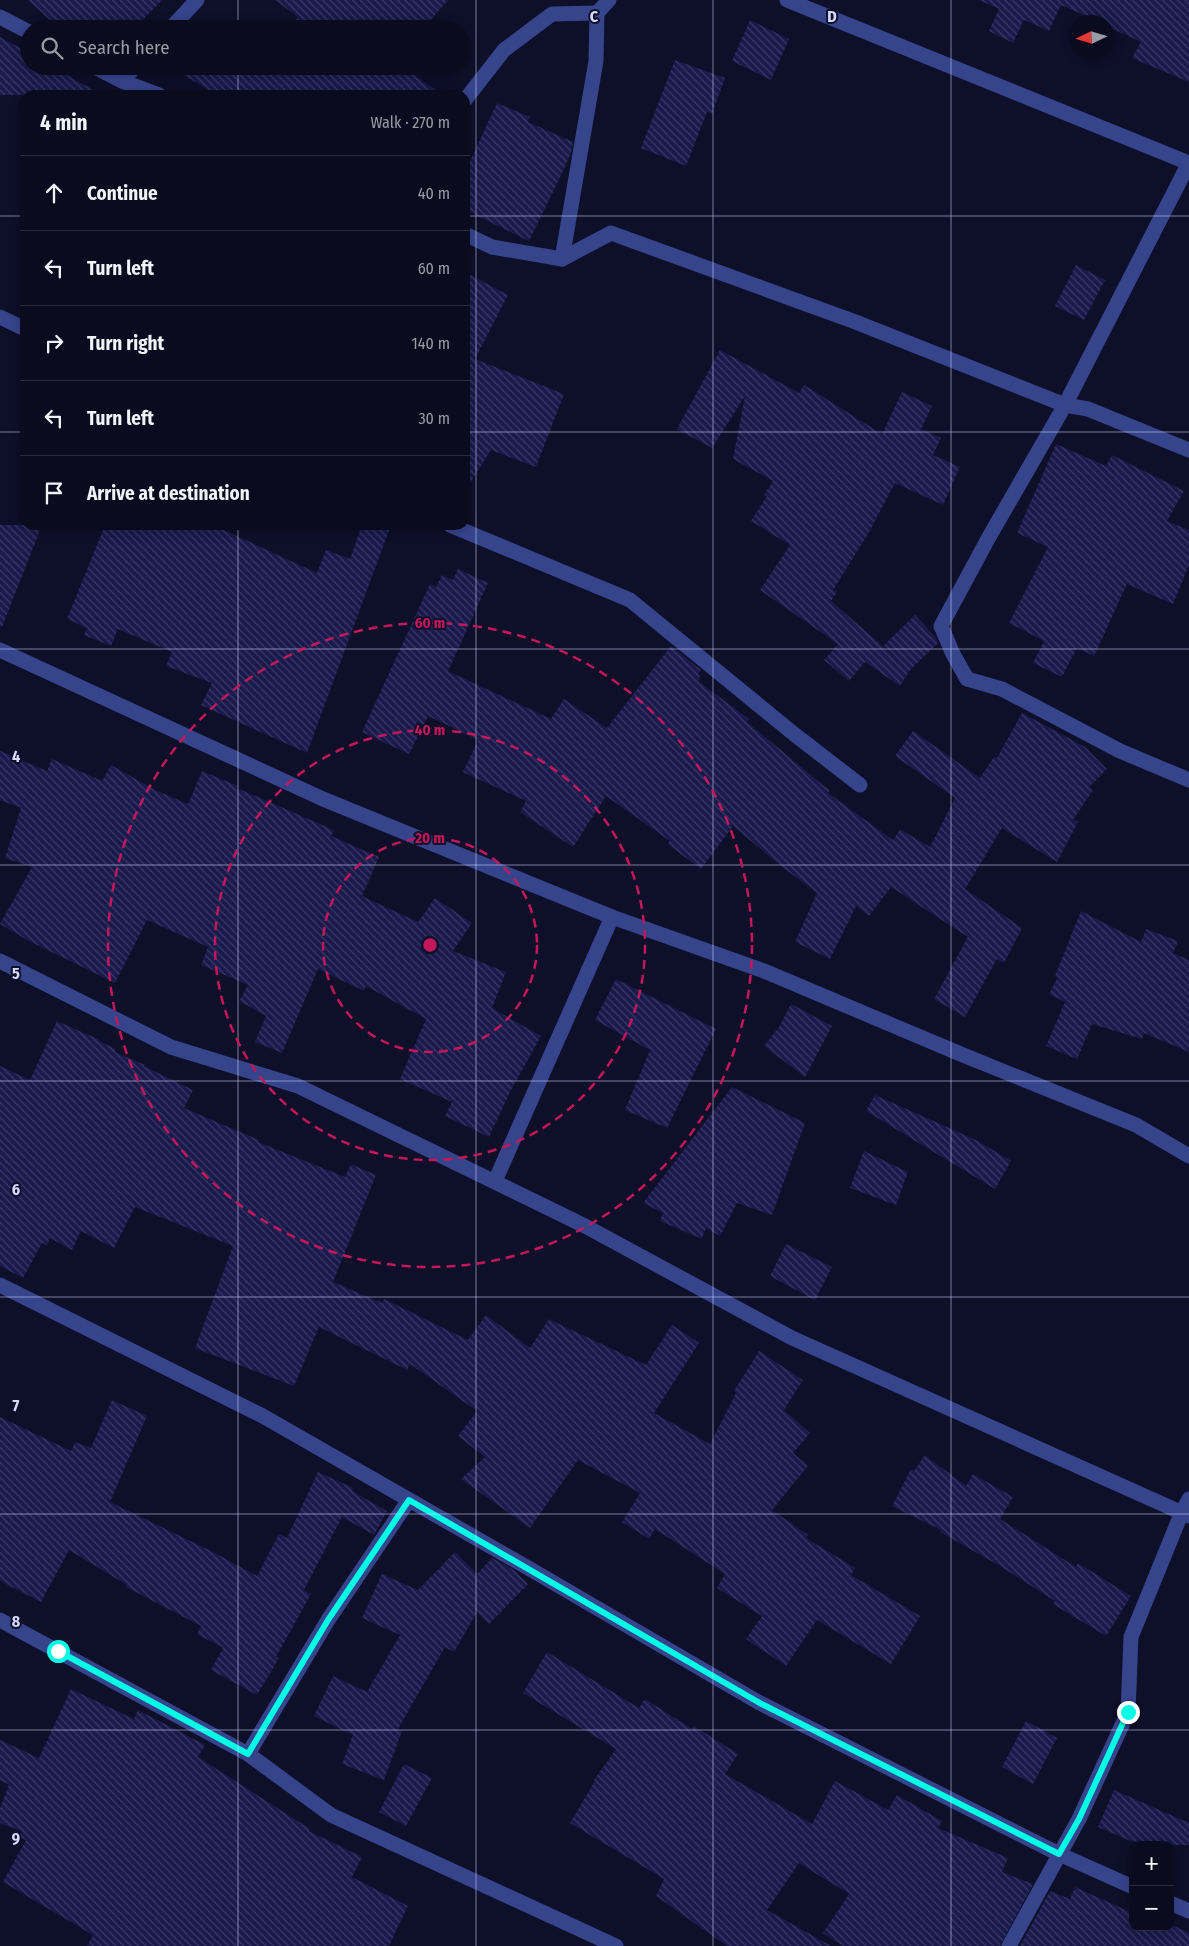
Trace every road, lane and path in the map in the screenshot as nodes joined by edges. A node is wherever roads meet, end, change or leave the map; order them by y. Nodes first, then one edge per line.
1 (197, 0) edge
2 (608, 0) edge
3 (787, 0) edge
4 (597, 13) junction
5 (0, 17) edge
6 (178, 20) edge
7 (20, 27) edge
8 (111, 75) edge
9 (128, 75) edge
10 (122, 81) junction
11 (146, 90) edge
12 (470, 94) edge
13 (1189, 163) edge
14 (470, 236) edge
15 (562, 259) junction
16 (0, 317) edge
17 (20, 326) edge
18 (1065, 405) junction
19 (1189, 450) edge
20 (462, 530) edge
21 (0, 650) edge
22 (1189, 780) edge
23 (860, 784) dead end
24 (612, 917) junction
25 (0, 961) edge
26 (1189, 1156) edge
27 (495, 1181) junction
28 (0, 1285) edge
29 (409, 1500) junction
30 (1187, 1509) edge
31 (0, 1620) edge
32 (248, 1754) junction
33 (1059, 1854) junction
34 (1131, 1886) edge
35 (1174, 1905) edge
36 (1189, 1911) edge
37 (616, 1946) edge
38 (1008, 1946) edge

1 - 6 street
2 - 4 street
3 - 13 street
4 - 12 street
4 - 15 street
5 - 7 street
8 - 10 street
9 - 10 street
10 - 11 street
13 - 18 street
14 - 15 street
15 - 18 street
16 - 17 street
18 - 19 street
18 - 22 street
20 - 23 street
21 - 24 street
24 - 26 street
24 - 27 street
25 - 27 street
27 - 30 street
28 - 29 street
29 - 32 street
29 - 33 street
30 - 33 street
31 - 32 street
32 - 37 street
33 - 34 street
33 - 38 street
35 - 36 street

